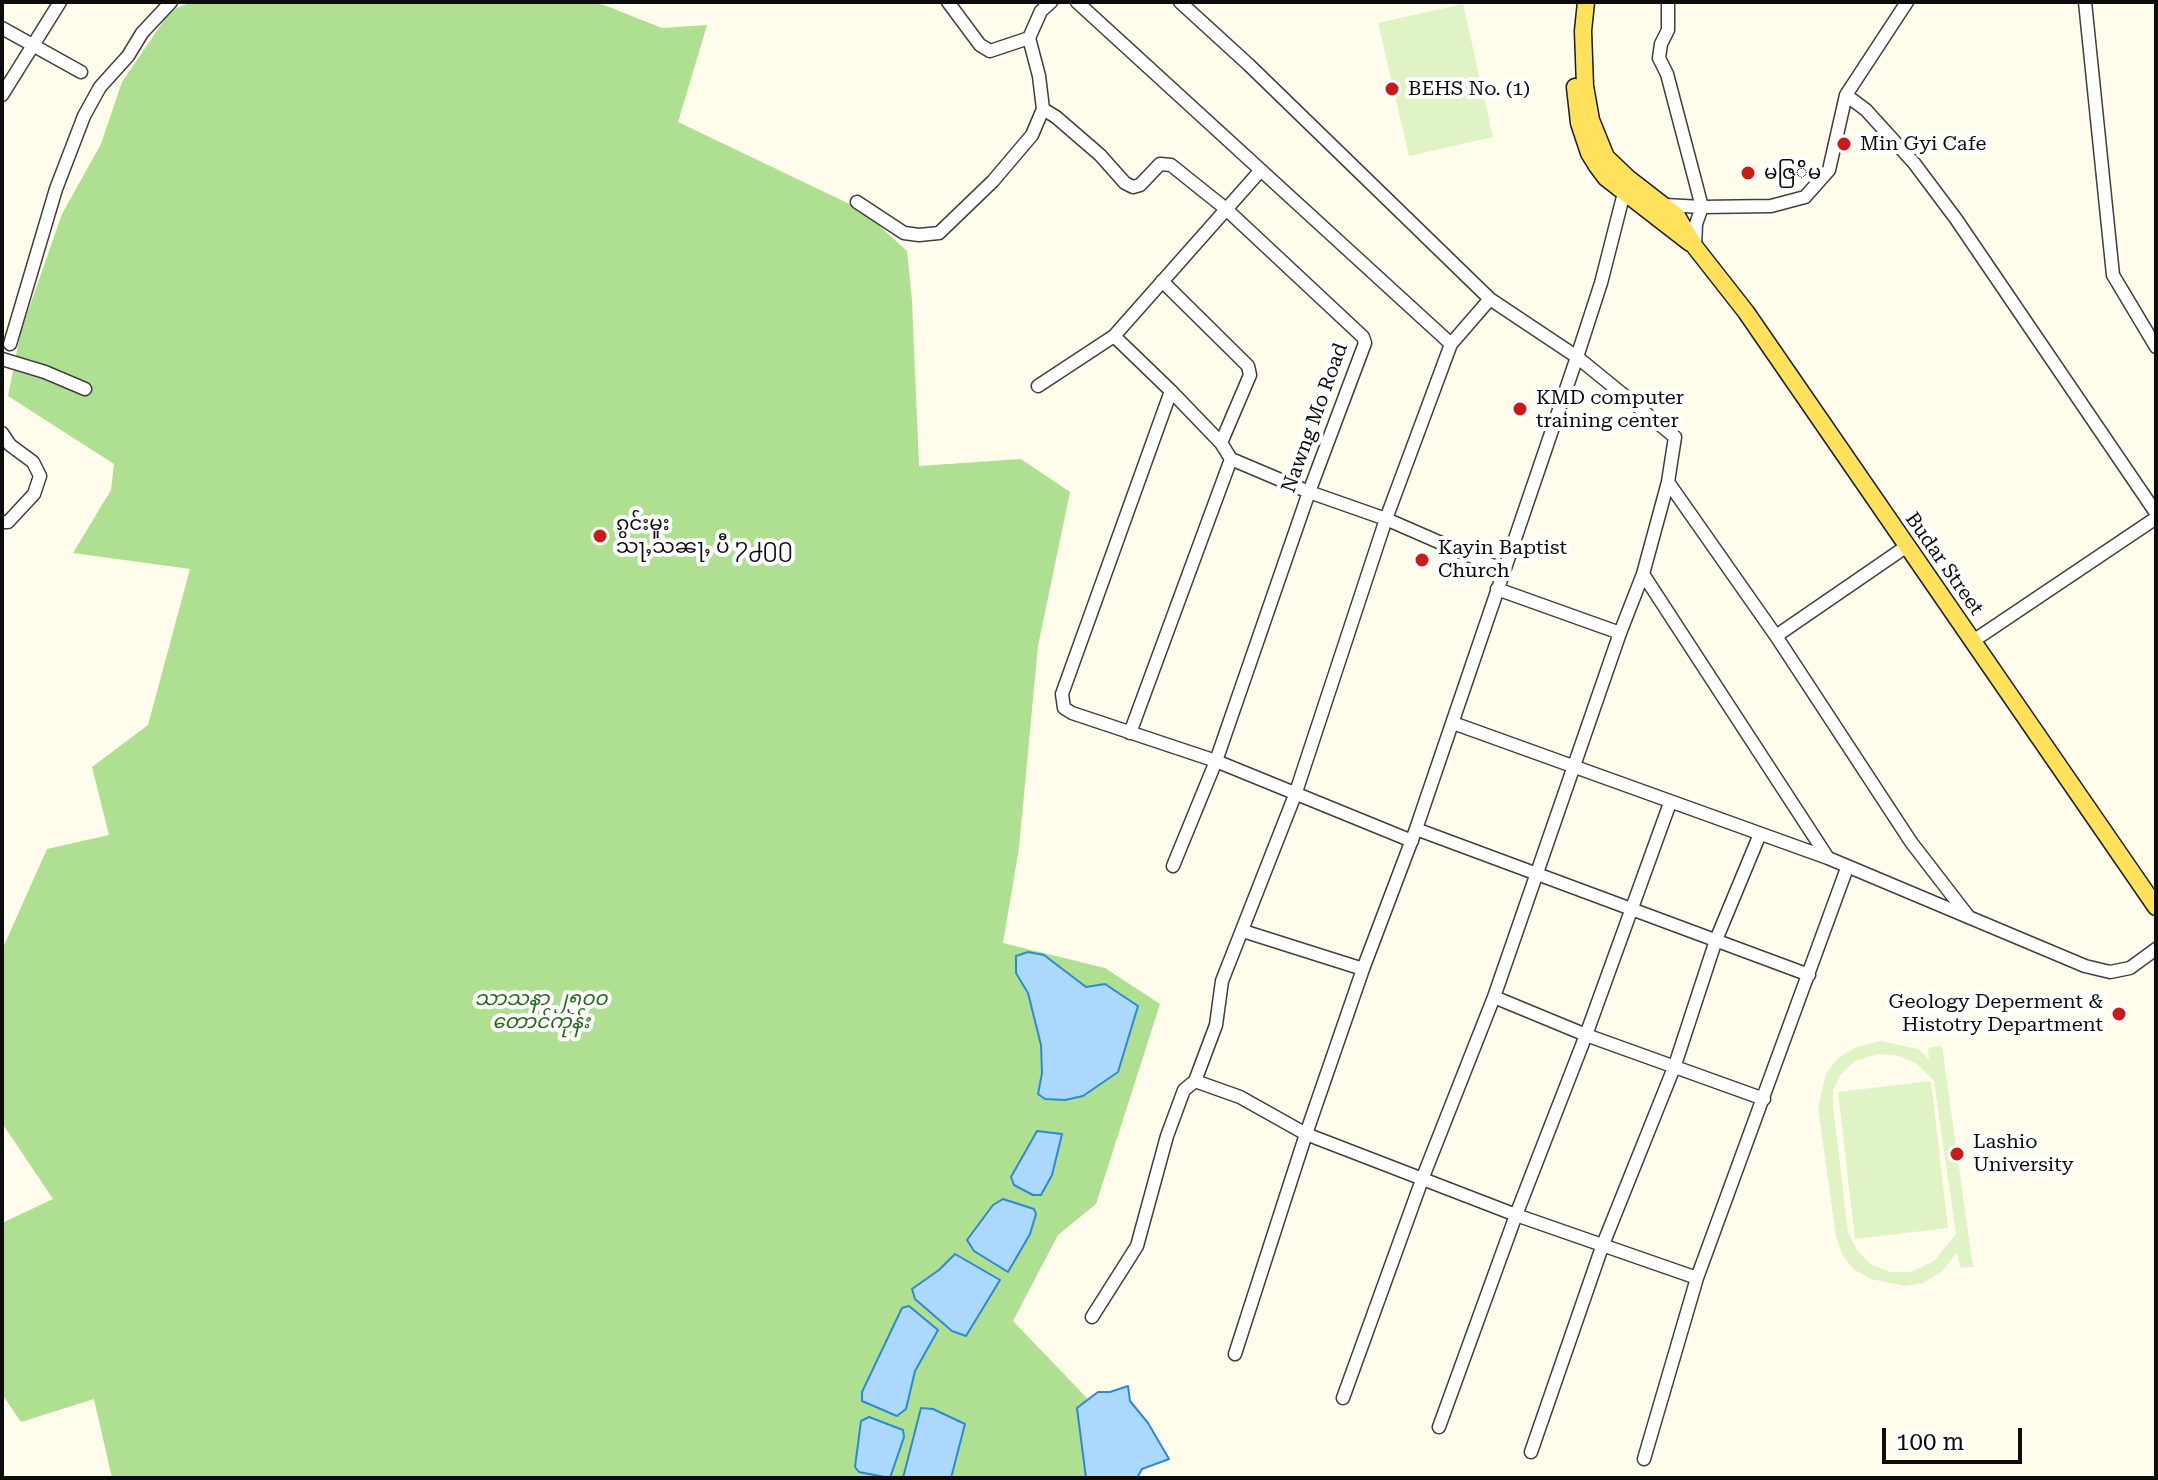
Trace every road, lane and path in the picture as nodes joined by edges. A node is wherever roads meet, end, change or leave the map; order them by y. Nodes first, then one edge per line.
1 (60, 2) edge
2 (171, 2) edge
3 (948, 2) edge
4 (1051, 2) edge
5 (1077, 2) edge
6 (1180, 2) edge
7 (1576, 2) edge
8 (1586, 2) edge
9 (1668, 2) edge
10 (1907, 2) edge
11 (2085, 2) edge
12 (2, 28) edge
13 (1029, 38) junction
14 (31, 46) junction
15 (81, 72) dead end
16 (2, 95) edge
17 (1846, 95) junction
18 (1043, 109) junction
19 (1261, 170) junction
20 (1626, 185) junction
21 (857, 202) dead end
22 (1665, 205) junction
23 (1702, 207) junction
24 (1226, 209) junction
25 (1695, 247) junction
26 (1162, 281) junction
27 (1490, 299) junction
28 (1114, 336) junction
29 (10, 344) dead end
30 (1451, 344) junction
31 (2156, 347) edge
32 (1577, 357) junction
33 (2, 359) edge
34 (1038, 386) dead end
35 (85, 389) dead end
36 (1171, 391) junction
37 (2, 433) edge
38 (1221, 443) junction
39 (1231, 459) junction
40 (1668, 482) junction
41 (1309, 492) junction
42 (2156, 515) edge
43 (1386, 519) junction
44 (2, 522) edge
45 (1907, 546) junction
46 (1503, 570) junction
47 (1643, 574) junction
48 (1497, 589) junction
49 (1620, 633) junction
50 (1776, 636) junction
51 (1973, 641) junction
52 (1453, 723) junction
53 (1130, 733) junction
54 (1216, 761) junction
55 (1575, 767) junction
56 (1295, 795) junction
57 (1670, 803) junction
58 (1760, 834) junction
59 (1414, 835) junction
60 (1828, 858) junction
61 (1173, 866) dead end
62 (1847, 868) junction
63 (1536, 875) junction
64 (2156, 907) edge
65 (1630, 909) junction
66 (1968, 916) junction
67 (1243, 931) junction
68 (1716, 940) junction
69 (2156, 949) edge
70 (1363, 969) junction
71 (1809, 975) junction
72 (1494, 997) junction
73 (1586, 1035) junction
74 (1675, 1065) junction
75 (1195, 1081) junction
76 (1764, 1099) junction
77 (1306, 1134) junction
78 (1423, 1177) junction
79 (1516, 1215) junction
80 (1602, 1247) junction
81 (1697, 1278) junction
82 (1092, 1317) dead end
83 (1235, 1354) dead end
84 (1343, 1398) dead end
85 (1439, 1427) dead end
86 (1531, 1452) dead end
87 (1644, 1459) dead end

1 - 14 street
2 - 29 street
3 - 13 street
4 - 13 street
5 - 19 street
6 - 27 street
7 - 20 main road
8 - 20 main road
9 - 23 street
10 - 17 street
11 - 31 street
12 - 14 street
13 - 18 street
14 - 15 street
14 - 16 street
17 - 23 street
17 - 42 street
18 - 21 street
18 - 24 street, Nawng Mo Road
19 - 24 street
19 - 30 street
20 - 22 main road
20 - 25 main road
20 - 32 street
22 - 23 street
22 - 25 main road
23 - 25 street
24 - 26 street
24 - 41 street, Nawng Mo Road
25 - 45 main road, Budar Street
26 - 28 street
26 - 38 street
27 - 30 street
27 - 32 street
28 - 34 street
28 - 36 street
30 - 43 street
32 - 40 street
32 - 46 street
33 - 35 street
36 - 38 street
36 - 53 street
37 - 44 street
38 - 39 street
39 - 41 street
39 - 53 street
40 - 47 street
40 - 50 street
41 - 43 street
41 - 54 street, Nawng Mo Road
42 - 51 street
43 - 46 street
43 - 56 street
45 - 50 street
45 - 51 main road, Budar Street
46 - 48 street
47 - 49 street
47 - 60 street
48 - 49 street
48 - 52 street
49 - 55 street
50 - 66 street
51 - 64 main road, Budar Street
52 - 55 street
52 - 59 street
53 - 54 street
54 - 56 street
54 - 61 street, Nawng Mo Road
55 - 57 street
55 - 63 street
56 - 59 street
56 - 67 street
57 - 58 street
57 - 65 street
58 - 60 street
58 - 68 street
59 - 63 street
59 - 70 street
60 - 62 street
62 - 66 street
62 - 71 street
63 - 65 street
63 - 72 street
65 - 68 street
65 - 73 street
66 - 69 street
67 - 70 street
67 - 75 street
68 - 71 street
68 - 74 street
70 - 77 street
71 - 76 street
72 - 73 street
72 - 78 street
73 - 74 street
73 - 79 street
74 - 76 street
74 - 80 street
75 - 77 street
75 - 82 street
76 - 81 street
77 - 78 street
77 - 83 street
78 - 79 street
78 - 84 street
79 - 80 street
79 - 85 street
80 - 81 street
80 - 86 street
81 - 87 street

